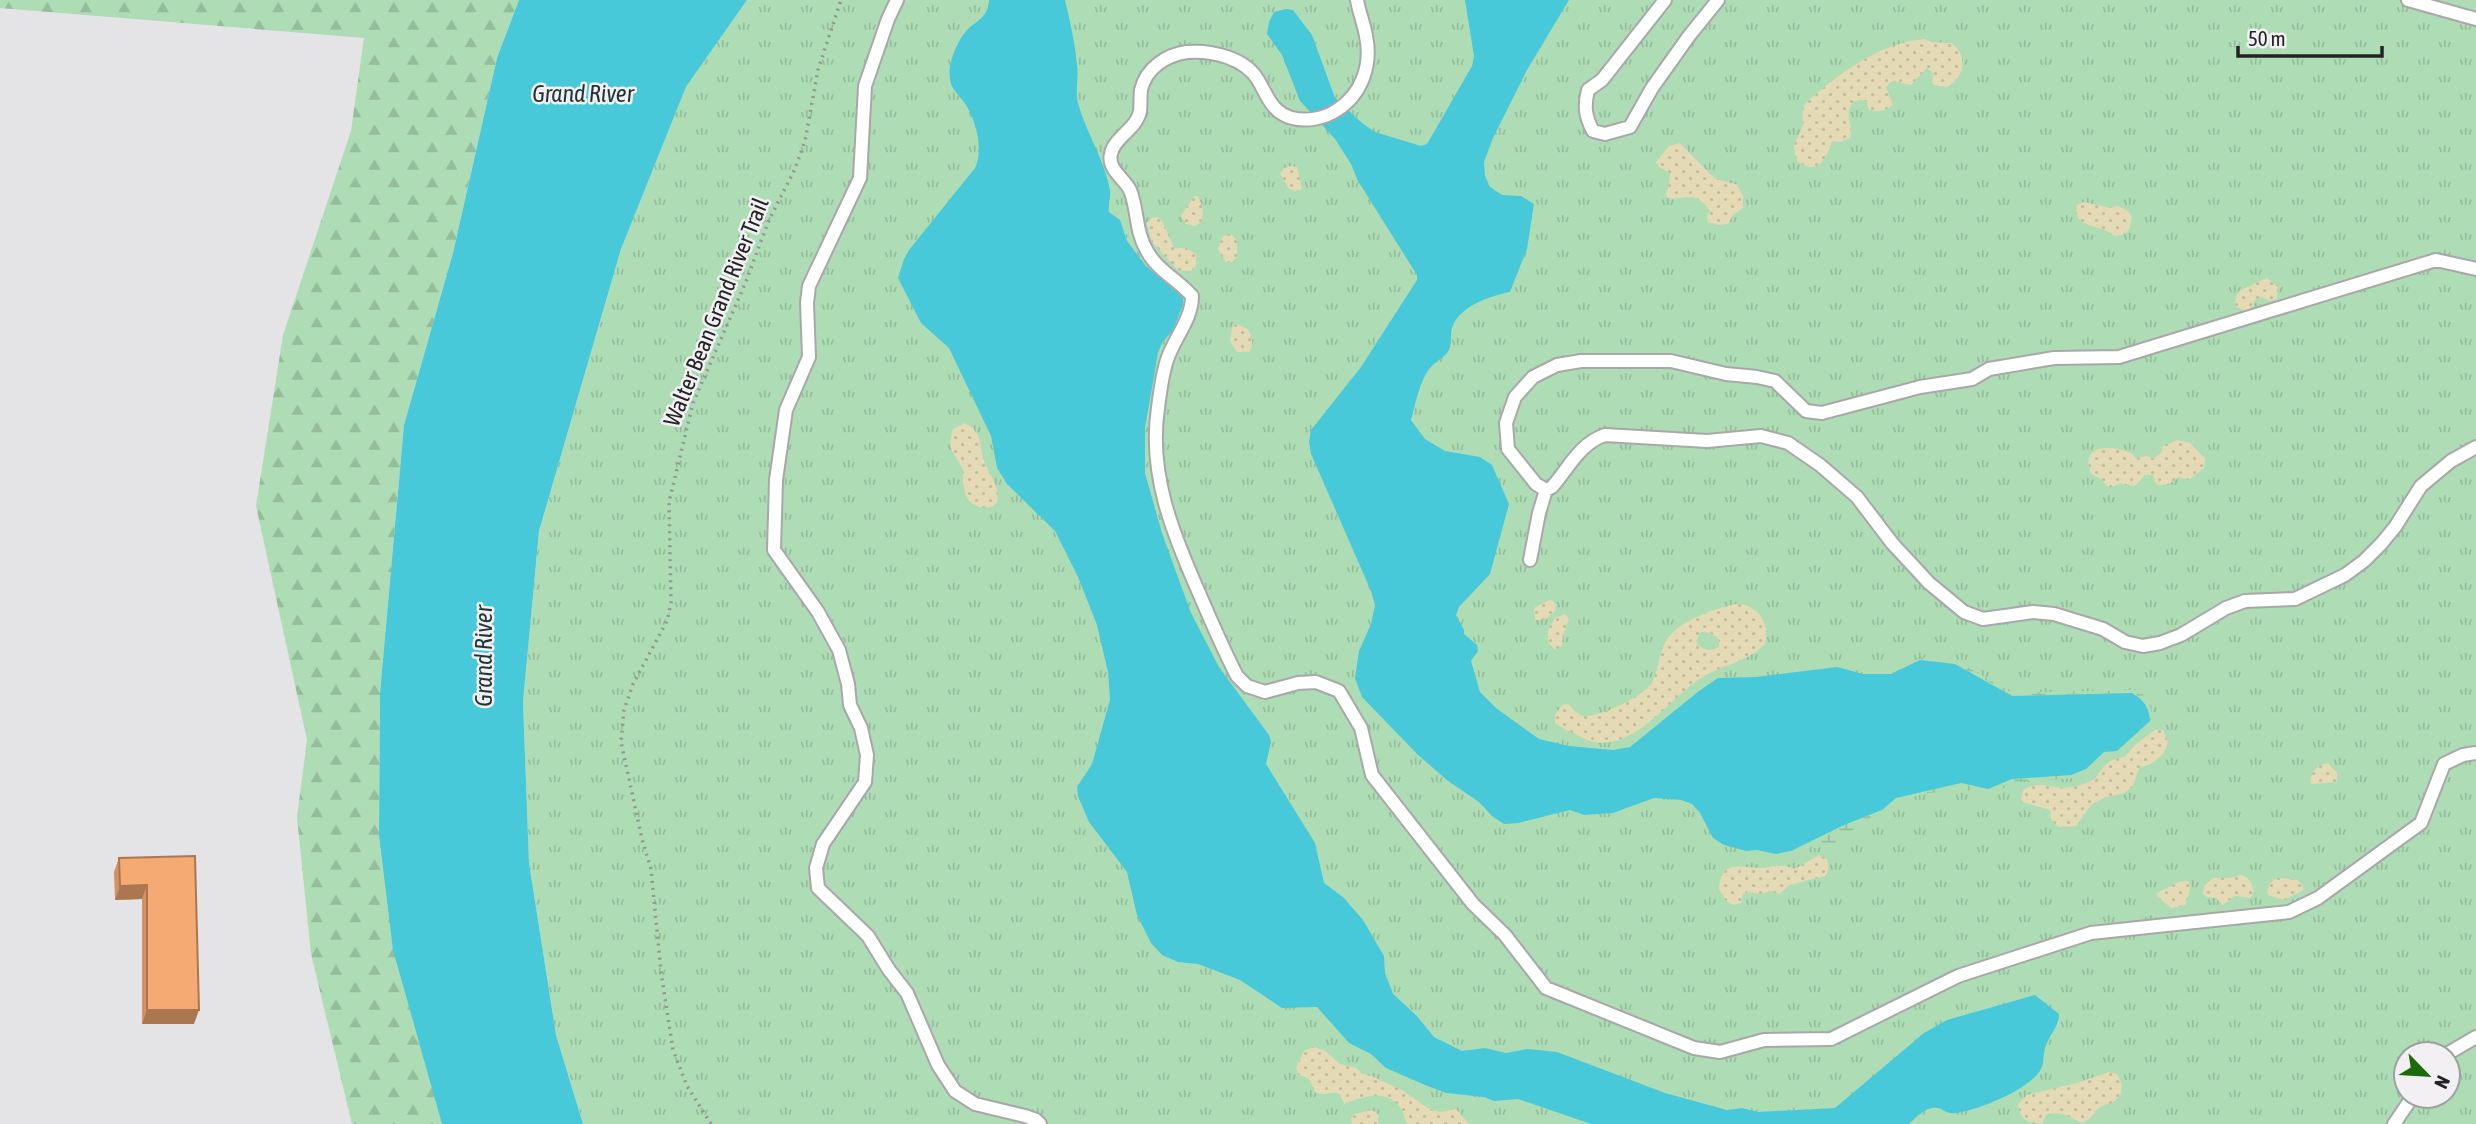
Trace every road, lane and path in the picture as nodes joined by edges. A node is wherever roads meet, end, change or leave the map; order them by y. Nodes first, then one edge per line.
1 (841, 0) edge
2 (897, 0) edge
3 (1357, 0) edge
4 (1665, 0) edge
5 (1718, 0) edge
6 (2408, 0) edge
7 (2476, 19) edge
8 (2476, 269) edge
9 (2476, 447) edge
10 (1546, 490) junction
11 (1530, 560) dead end
12 (2476, 753) edge
13 (711, 1124) edge
14 (1040, 1124) edge

1 - 13 path, Walter Bean Grand River Trail
2 - 14 lane
3 - 12 lane
4 - 5 lane
6 - 7 lane
8 - 10 lane
9 - 10 lane
10 - 11 lane

